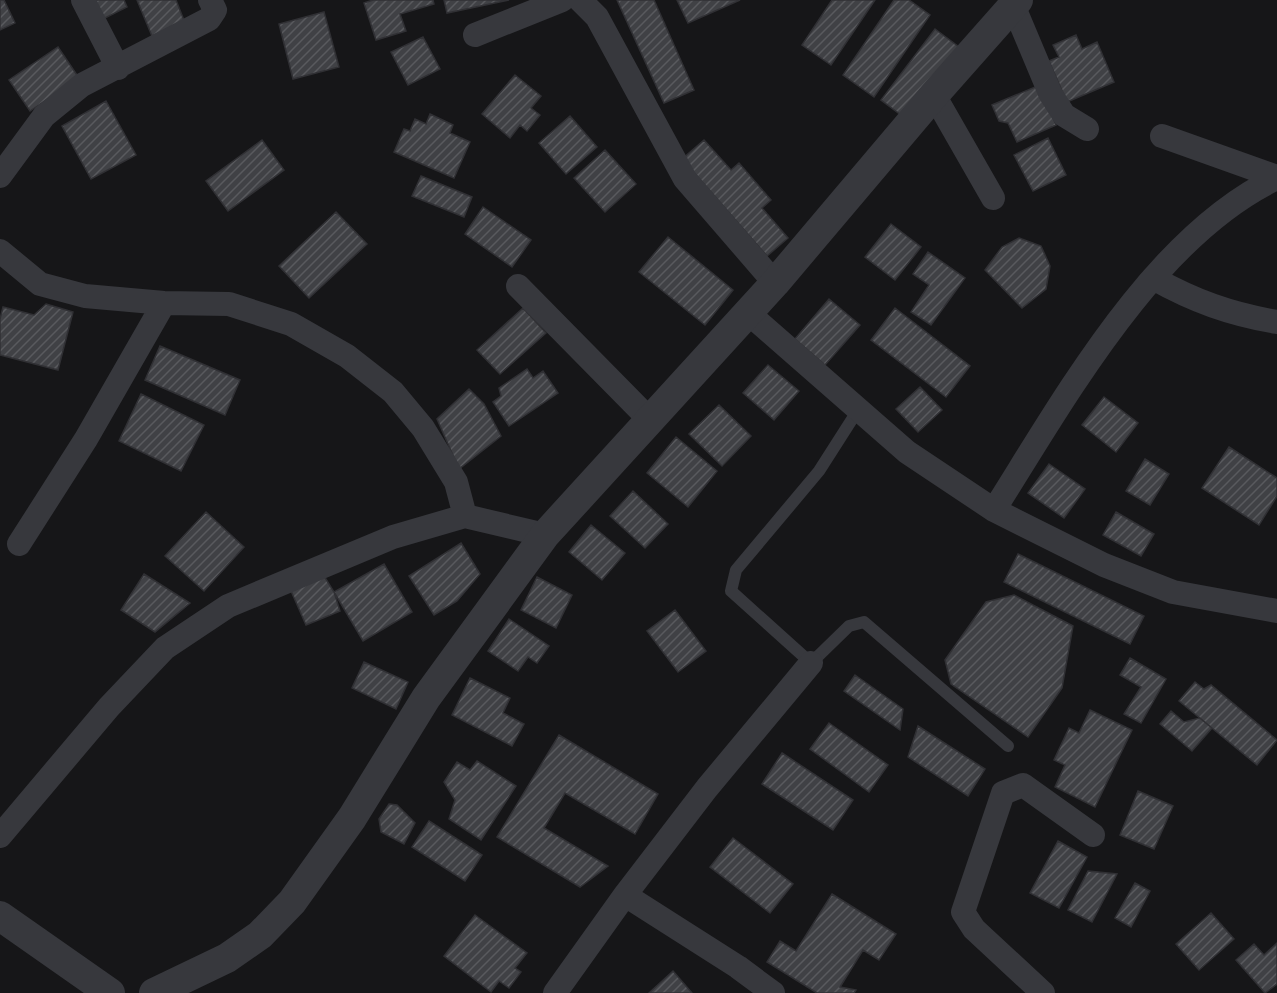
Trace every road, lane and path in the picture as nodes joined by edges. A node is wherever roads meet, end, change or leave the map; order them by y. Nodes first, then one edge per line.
1 (83, 0) edge
2 (210, 0) edge
3 (562, 0) edge
4 (580, 0) edge
5 (1016, 2) edge
6 (475, 35) dead end
7 (118, 68) junction
8 (934, 95) junction
9 (1087, 129) dead end
10 (1162, 136) dead end
11 (0, 176) edge
12 (1277, 178) edge
13 (993, 198) dead end
14 (0, 251) edge
15 (1153, 278) junction
16 (775, 284) junction
17 (518, 286) dead end
18 (164, 303) junction
19 (747, 312) junction
20 (1277, 322) edge
21 (858, 410) junction
22 (649, 419) junction
23 (994, 510) junction
24 (465, 516) junction
25 (545, 535) junction
26 (20, 544) dead end
27 (1277, 611) edge
28 (812, 663) junction
29 (1008, 746) dead end
30 (1093, 835) dead end
31 (0, 836) edge
32 (625, 895) junction
33 (0, 916) edge
34 (110, 993) edge
35 (154, 993) edge
36 (555, 993) edge
37 (773, 993) edge
38 (1042, 993) edge

1 - 7 street
2 - 7 street
3 - 6 street
4 - 16 street
5 - 8 street
5 - 9 street
7 - 11 street
8 - 13 street
8 - 16 street
10 - 12 street
12 - 15 street
14 - 18 street
15 - 20 street
15 - 23 street
16 - 19 street
17 - 22 street
18 - 24 street
18 - 26 street
19 - 21 street
19 - 22 street
21 - 23 street
21 - 28 lane
22 - 25 street
23 - 27 street
24 - 25 street
24 - 31 street
25 - 35 street
28 - 29 lane
28 - 32 street
30 - 38 street
32 - 36 street
32 - 37 street
33 - 34 street

